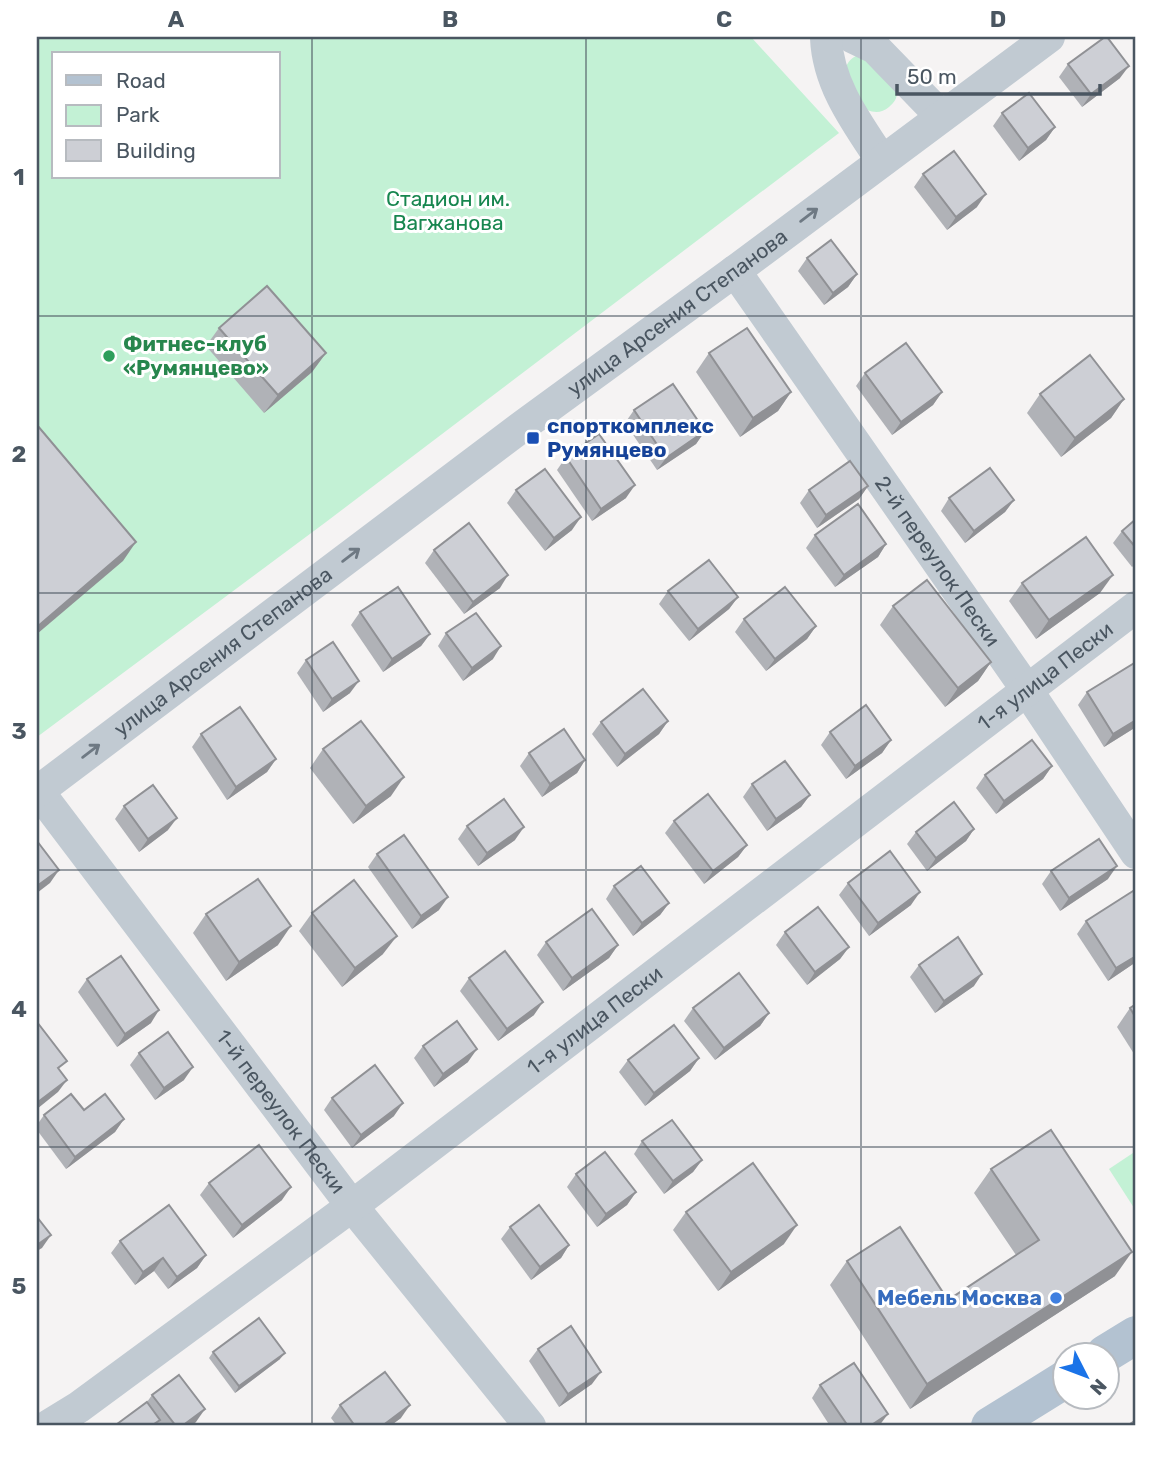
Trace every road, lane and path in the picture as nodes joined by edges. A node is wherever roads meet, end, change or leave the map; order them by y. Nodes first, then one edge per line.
1 (836, 37) edge
2 (1049, 37) edge
3 (941, 116) junction
4 (882, 161) junction
5 (735, 271) junction
6 (1136, 607) edge
7 (1027, 690) junction
8 (37, 791) edge
9 (1136, 853) edge
10 (352, 1206) junction
11 (1136, 1335) edge
12 (1120, 1345) edge
13 (1050, 1389) edge
14 (48, 1426) edge
15 (530, 1426) edge
16 (990, 1426) edge

1 - 3 street
1 - 4 street
2 - 3 street, улица Арсения Степанова
3 - 4 street, улица Арсения Степанова
5 -> 4 street, улица Арсения Степанова
5 - 7 street, 2-й переулок Пески
8 -> 5 street, улица Арсения Степанова
6 - 7 street, 1-я улица Пески
7 - 9 street, 2-й переулок Пески
7 - 10 street, 1-я улица Пески
8 - 10 street, 1-й переулок Пески
10 - 14 street, 1-я улица Пески
10 - 15 street, 1-й переулок Пески
11 - 12 main road
13 - 16 main road

